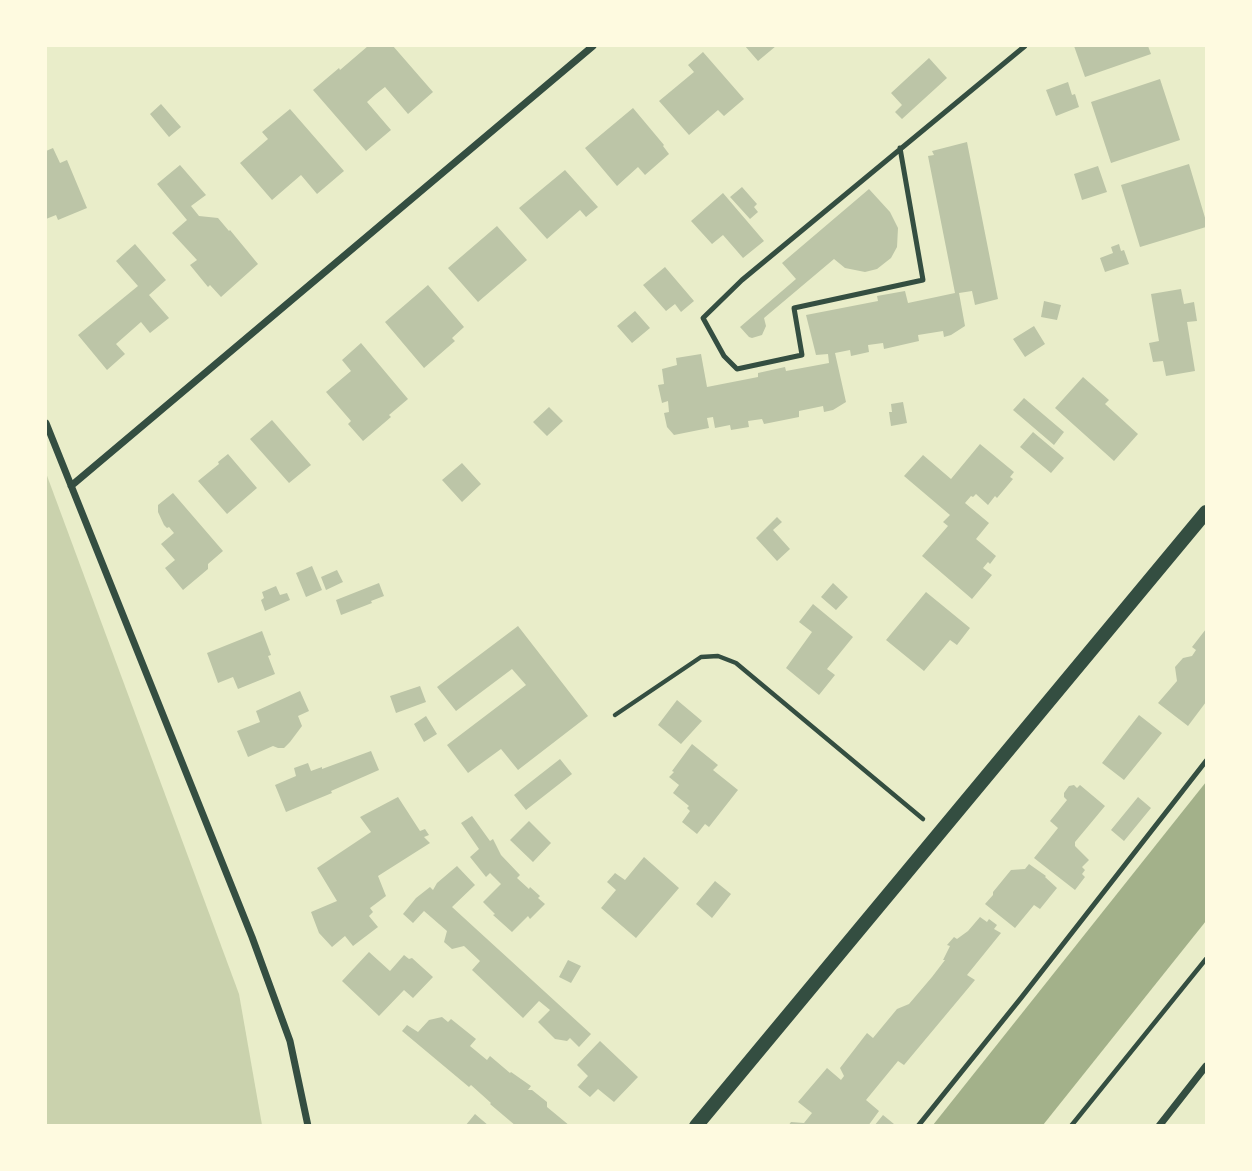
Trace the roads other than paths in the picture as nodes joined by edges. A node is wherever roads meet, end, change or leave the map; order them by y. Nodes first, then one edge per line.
1 (1026, 46) edge
2 (589, 47) edge
3 (900, 148) junction
4 (46, 423) edge
5 (71, 486) junction
6 (1206, 512) edge
7 (1206, 761) edge
8 (1206, 1066) edge
9 (308, 1125) edge
10 (696, 1125) edge
11 (918, 1125) edge
12 (1159, 1125) edge

1 - 3 lane
2 - 5 street
3 - 3 lane
4 - 5 street
5 - 9 street
6 - 10 main road
7 - 11 lane
8 - 12 street

